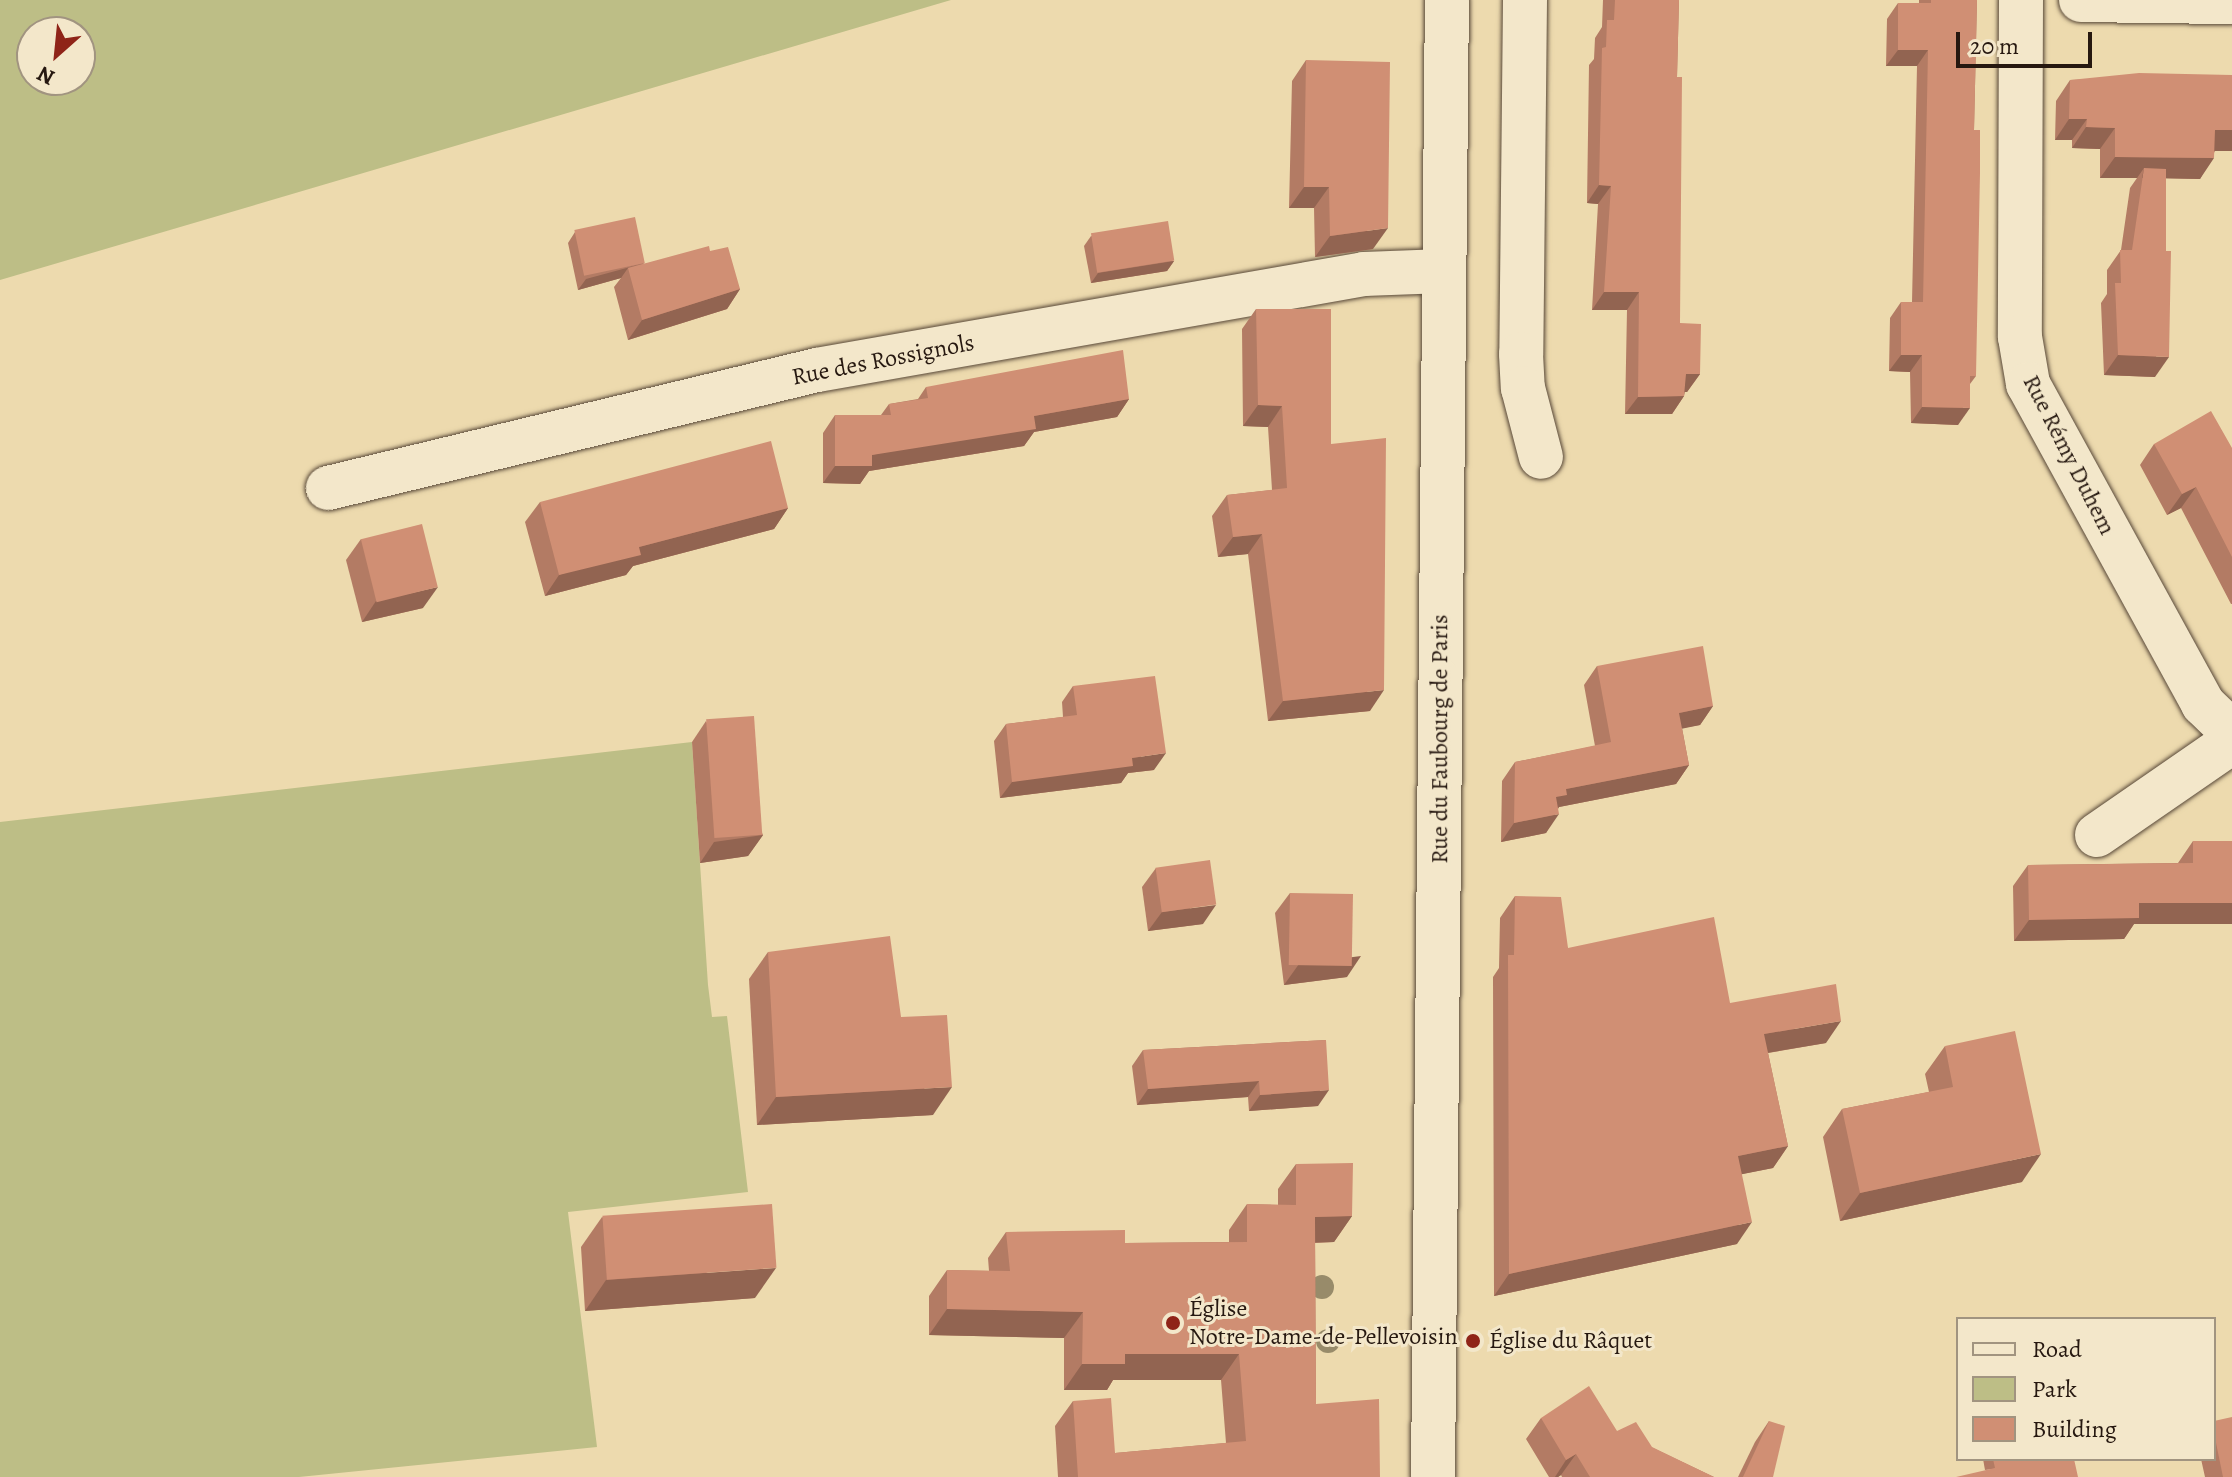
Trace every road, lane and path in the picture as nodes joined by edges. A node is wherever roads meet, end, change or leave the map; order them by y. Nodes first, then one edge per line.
1 (1447, 0) edge
2 (1525, 0) edge
3 (2021, 0) edge
4 (2081, 0) edge
5 (2232, 2) edge
6 (1444, 271) junction
7 (1541, 457) dead end
8 (328, 488) dead end
9 (2232, 732) edge
10 (2232, 742) edge
11 (2097, 835) dead end
12 (1433, 1477) edge

1 - 6 street, Rue du Faubourg de Paris
2 - 7 street
3 - 9 street, Rue Rémy Duhem
4 - 5 street
6 - 8 street, Rue des Rossignols
6 - 12 street, Rue du Faubourg de Paris
10 - 11 street

